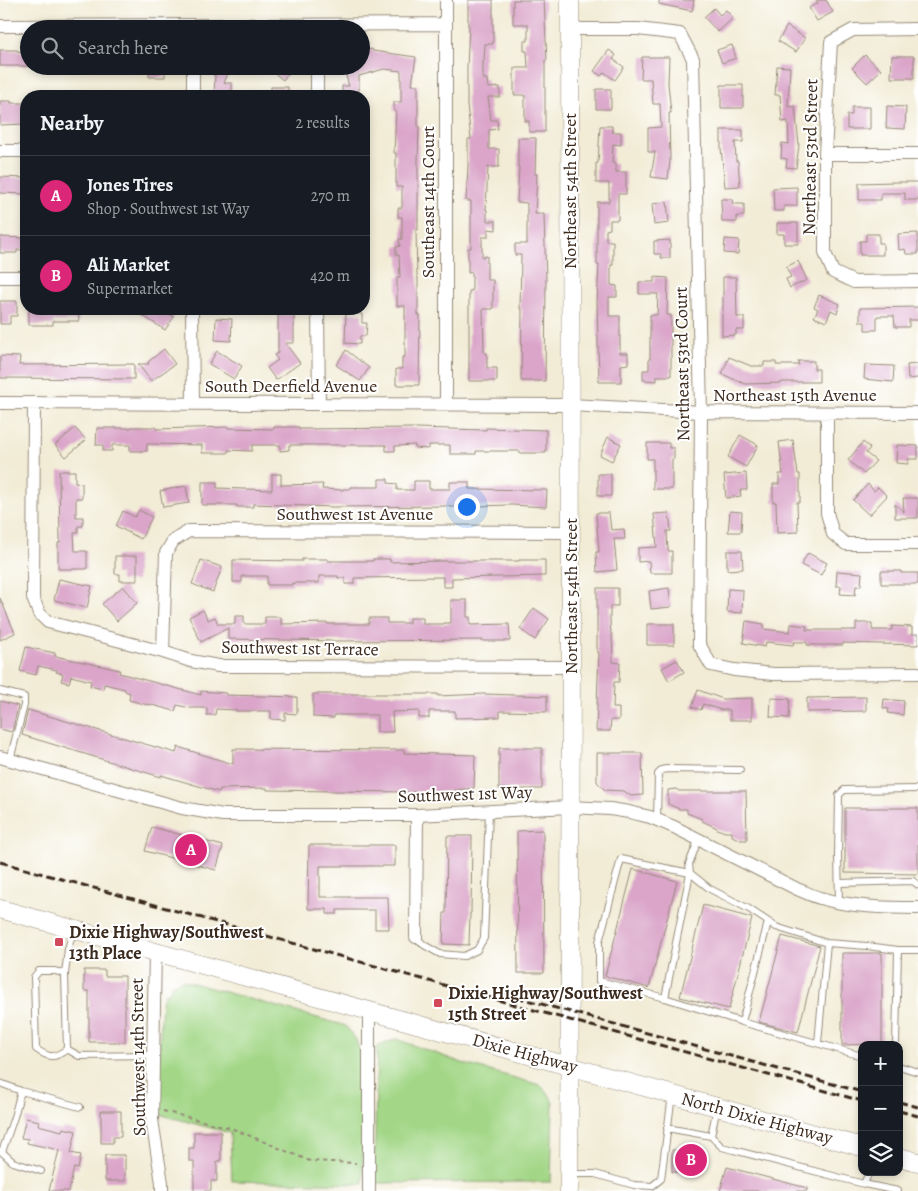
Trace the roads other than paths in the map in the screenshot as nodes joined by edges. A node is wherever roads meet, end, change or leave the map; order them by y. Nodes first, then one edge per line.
1 (446, 0) edge
2 (570, 0) edge
3 (446, 24) junction
4 (0, 26) edge
5 (20, 26) edge
6 (370, 26) edge
7 (570, 29) junction
8 (918, 29) edge
9 (193, 75) edge
10 (317, 75) edge
11 (193, 90) edge
12 (317, 90) edge
13 (20, 151) edge
14 (0, 152) edge
15 (825, 154) junction
16 (918, 154) edge
17 (0, 276) edge
18 (20, 277) edge
19 (918, 282) edge
20 (192, 315) edge
21 (318, 315) edge
22 (0, 403) edge
23 (34, 403) junction
24 (193, 403) junction
25 (319, 404) junction
26 (446, 404) junction
27 (576, 405) junction
28 (701, 412) junction
29 (827, 413) junction
30 (918, 413) edge
31 (570, 532) junction
32 (918, 544) edge
33 (163, 652) junction
34 (571, 667) junction
35 (918, 673) edge
36 (0, 691) edge
37 (5, 758) edge
38 (740, 770) dead end
39 (918, 789) edge
40 (570, 807) junction
41 (489, 812) junction
42 (417, 815) junction
43 (657, 820) junction
44 (698, 838) junction
45 (690, 873) junction
46 (839, 882) junction
47 (918, 886) edge
48 (839, 902) junction
49 (918, 908) edge
50 (0, 909) edge
51 (768, 922) junction
52 (74, 929) junction
53 (416, 937) joint
54 (827, 943) junction
55 (898, 950) junction
56 (918, 950) edge
57 (154, 951) junction
58 (65, 974) junction
59 (665, 998) junction
60 (368, 1010) junction
61 (742, 1022) junction
62 (896, 1041) edge
63 (818, 1043) junction
64 (67, 1049) junction
65 (153, 1055) junction
66 (858, 1055) edge
67 (569, 1065) junction
68 (903, 1067) edge
69 (918, 1072) edge
70 (0, 1083) edge
71 (653, 1088) joint
72 (21, 1091) junction
73 (672, 1094) junction
74 (80, 1106) dead end
75 (717, 1106) junction
76 (667, 1128) junction
77 (711, 1136) junction
78 (858, 1146) edge
79 (1, 1151) edge
80 (903, 1158) edge
81 (918, 1162) edge
82 (42, 1170) dead end
83 (867, 1176) edge
84 (568, 1182) edge
85 (864, 1184) junction
86 (162, 1191) edge
87 (369, 1191) edge
88 (898, 1191) edge

1 - 3 street, Southeast 14th Court
2 - 7 street, Northeast 54th Street
3 - 6 street
3 - 26 street, Southeast 14th Court
4 - 5 street
7 - 27 street, Northeast 54th Street
7 - 28 street, Northeast 53rd Court
8 - 15 street, Northeast 53rd Street
9 - 11 street
10 - 12 street
13 - 14 street
15 - 16 street
15 - 19 street, Northeast 53rd Street
17 - 18 street
20 - 24 street
21 - 25 street
22 - 23 street, South Deerfield Avenue
23 - 24 street, South Deerfield Avenue
23 - 33 street, Southwest 1st Terrace
24 - 25 street, South Deerfield Avenue
25 - 26 street, South Deerfield Avenue
26 - 27 street, South Deerfield Avenue
27 - 28 street, Northeast 15th Avenue
27 - 31 street, Northeast 54th Street
28 - 29 street, Northeast 15th Avenue
28 - 35 street, Northeast 53rd Court
29 - 30 street, Northeast 15th Avenue
29 - 32 street
31 - 33 street, Southwest 1st Avenue
31 - 34 street, Northeast 54th Street
33 - 34 street, Southwest 1st Terrace
34 - 40 street, Northeast 54th Street
36 - 37 lane
37 - 42 street, Southwest 1st Way
38 - 43 lane
39 - 46 lane
40 - 41 street, Southwest 1st Way
40 - 43 street, Southwest 1st Way
40 - 67 street, Northeast 54th Street
41 - 42 street, Southwest 1st Way
41 - 53 lane
42 - 53 street
43 - 44 street, Southwest 1st Way
44 - 45 lane
44 - 48 street, Southwest 1st Way
45 - 51 lane
45 - 59 lane
45 - 59 lane
46 - 47 lane
46 - 48 lane
48 - 49 street, Southwest 1st Way
50 - 52 street, Dixie Highway
51 - 54 lane
51 - 61 lane
52 - 57 street, Dixie Highway
52 - 58 lane
54 - 55 lane
54 - 63 lane
55 - 56 lane
55 - 62 lane
57 - 60 street, Dixie Highway
57 - 65 street, Southwest 14th Street
58 - 64 lane
58 - 64 lane
59 - 61 lane
60 - 67 street, Dixie Highway
60 - 87 street
61 - 63 lane
63 - 66 lane
64 - 65 lane
65 - 86 street, Southwest 14th Street
67 - 71 street, Dixie Highway
67 - 84 street, Northeast 54th Street
68 - 69 lane
70 - 72 lane
71 - 73 street, North Dixie Highway
72 - 74 lane
72 - 79 lane
73 - 75 street, North Dixie Highway
73 - 76 lane
75 - 77 lane
75 - 78 street, North Dixie Highway
76 - 77 lane
76 - 84 lane
77 - 85 lane
79 - 82 lane
80 - 81 street
83 - 85 lane
85 - 88 lane

